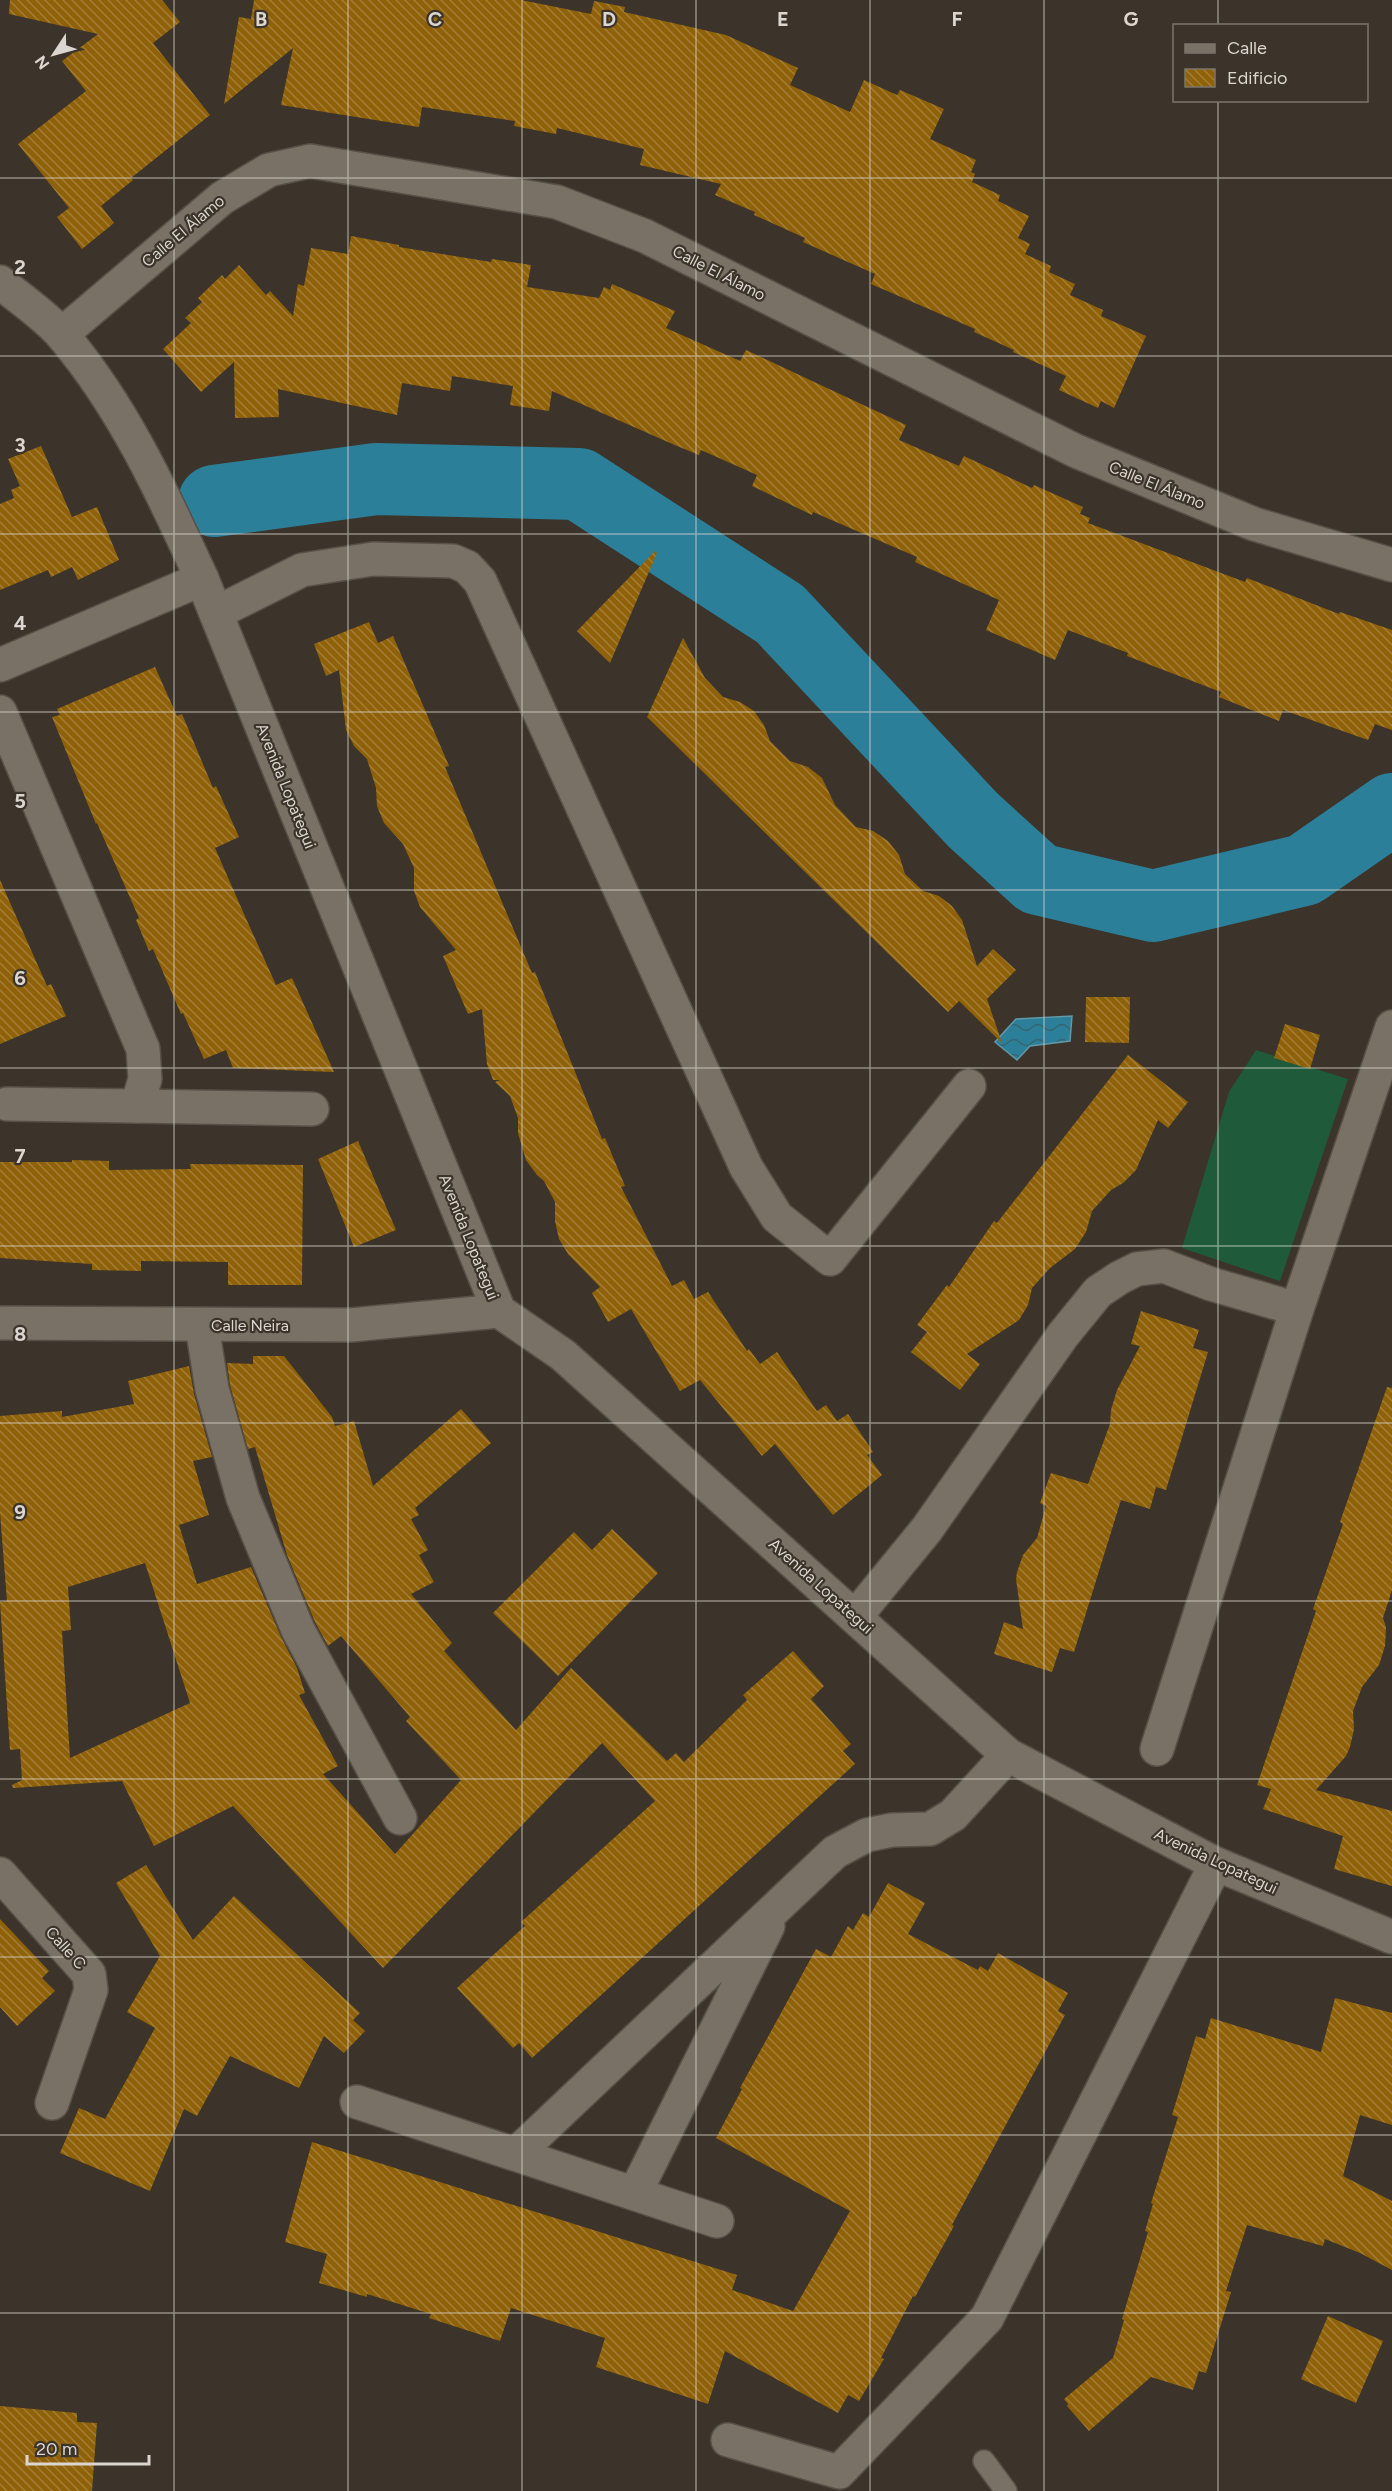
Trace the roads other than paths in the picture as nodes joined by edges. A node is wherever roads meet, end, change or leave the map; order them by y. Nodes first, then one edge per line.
1 (0, 282) edge
2 (62, 334) junction
3 (1392, 566) edge
4 (202, 579) junction
5 (216, 613) junction
6 (0, 665) edge
7 (0, 712) edge
8 (1392, 1027) edge
9 (969, 1086) dead end
10 (7, 1104) dead end
11 (137, 1107) junction
12 (312, 1109) dead end
13 (1297, 1309) junction
14 (499, 1311) junction
15 (0, 1323) edge
16 (202, 1326) junction
17 (855, 1617) junction
18 (1157, 1749) dead end
19 (1008, 1755) junction
20 (400, 1818) dead end
21 (1216, 1864) junction
22 (0, 1874) edge
23 (778, 1906) junction
24 (1392, 1937) edge
25 (357, 2102) dead end
26 (52, 2103) dead end
27 (518, 2153) junction
28 (635, 2193) junction
29 (717, 2221) dead end
30 (728, 2440) dead end
31 (984, 2461) dead end
32 (1006, 2491) edge

1 - 2 street, Avenida Lopategui
2 - 3 street, Calle El Álamo
2 - 4 street, Avenida Lopategui
4 - 5 street, Avenida Lopategui
4 - 6 street
5 - 9 street
5 - 14 street, Avenida Lopategui
7 - 11 street
8 - 13 street
10 - 11 street
11 - 12 street
13 - 17 street
13 - 18 street
14 - 16 street, Calle Neira
14 - 17 street, Avenida Lopategui
15 - 16 street, Calle Neira
16 - 20 street
17 - 19 street, Avenida Lopategui
19 - 21 street, Avenida Lopategui
19 - 23 street
21 - 24 street, Avenida Lopategui
21 - 30 street
22 - 26 street, Calle C
23 - 27 street
23 - 28 street
25 - 27 street
27 - 28 street
28 - 29 street
31 - 32 lane

